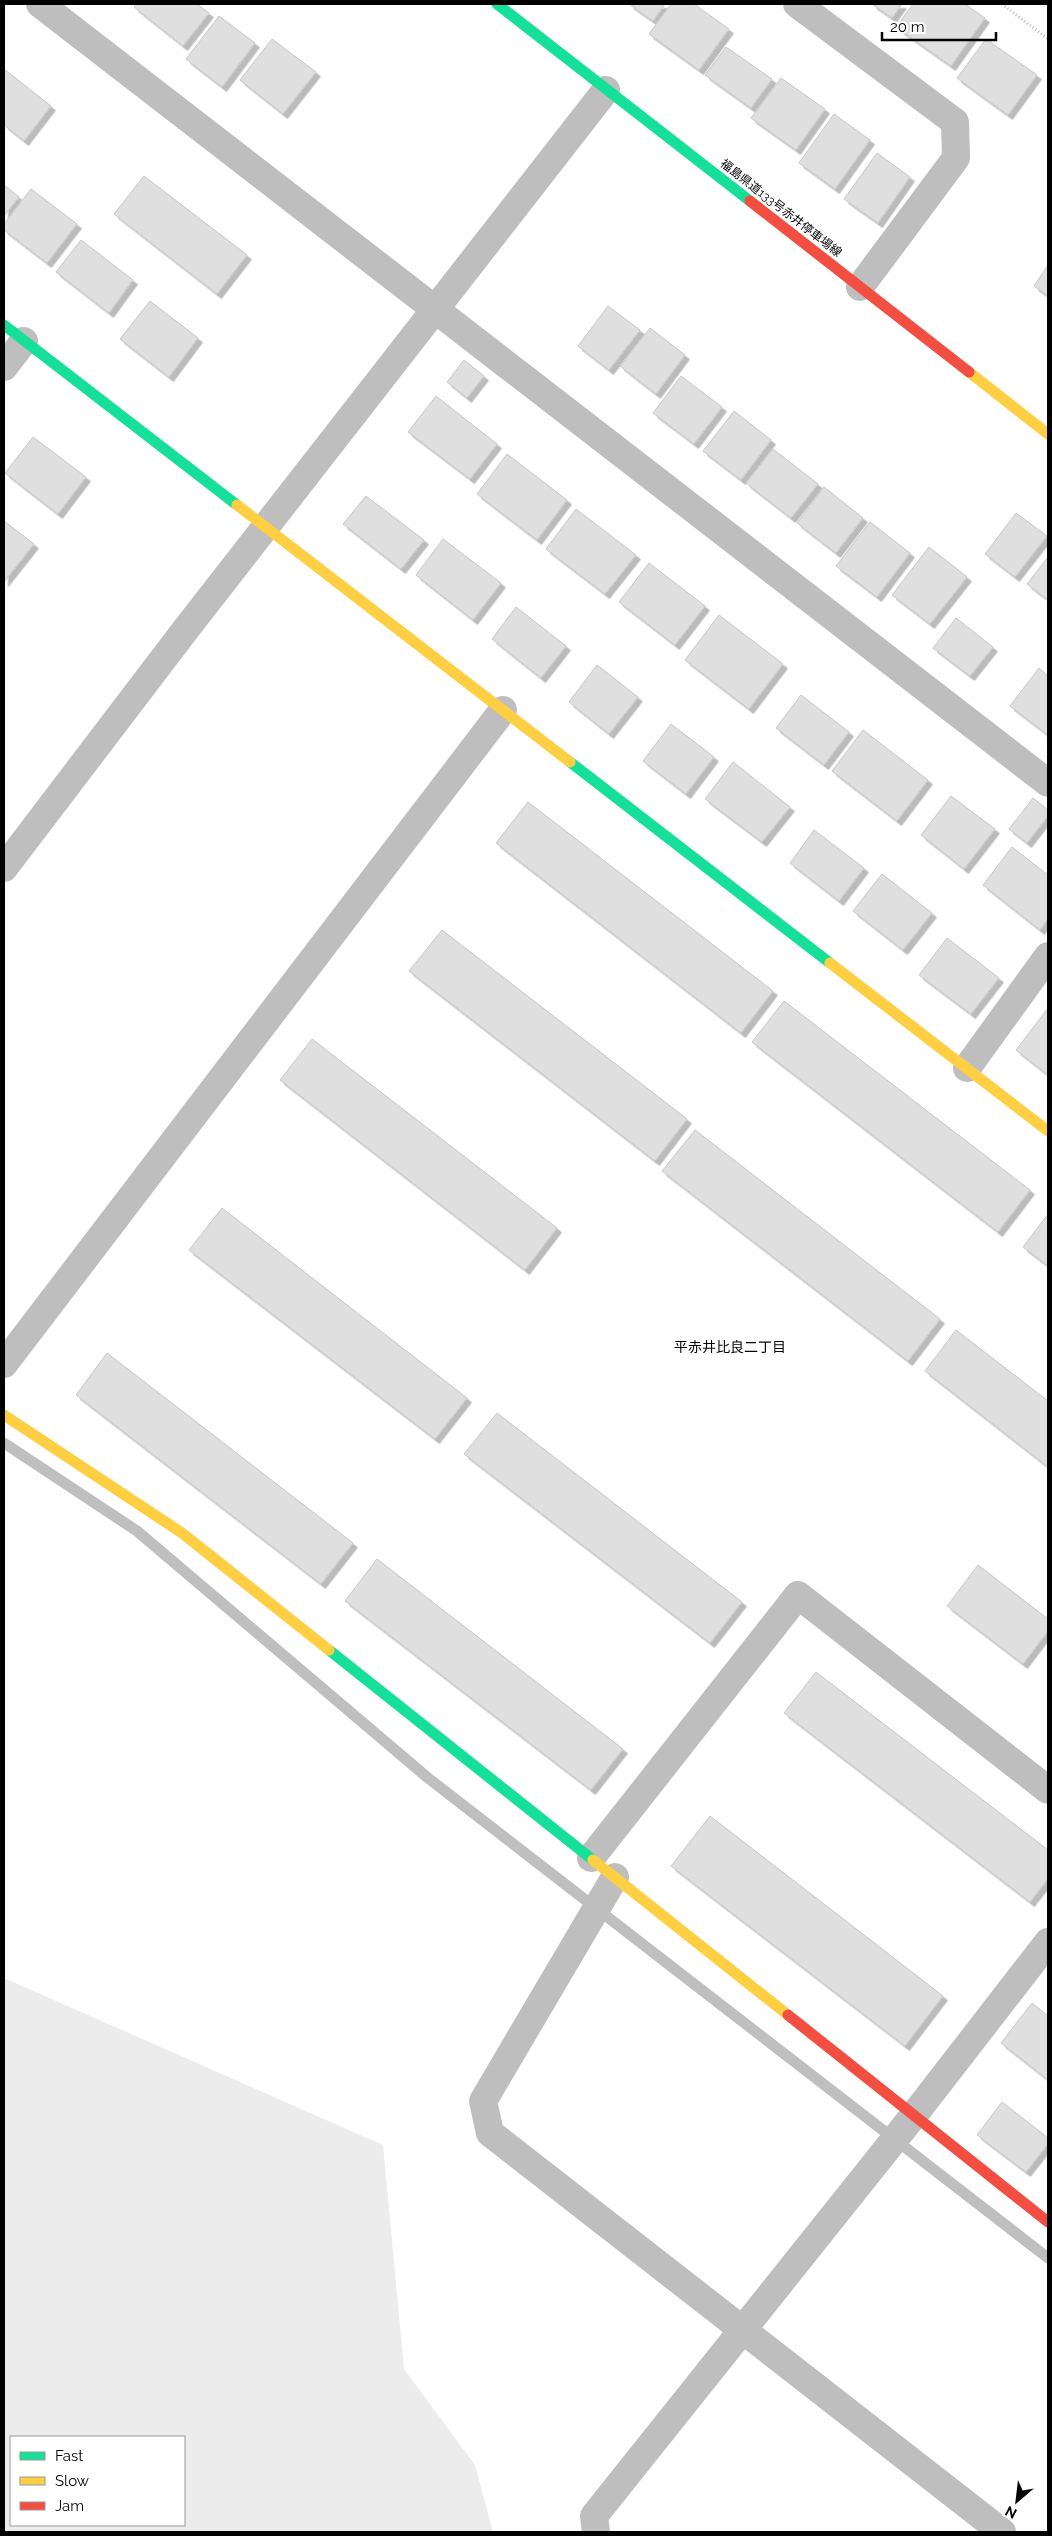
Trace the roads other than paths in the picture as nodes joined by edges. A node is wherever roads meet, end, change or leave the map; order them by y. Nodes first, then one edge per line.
1 (40, 4) edge
2 (497, 4) edge
3 (797, 4) edge
4 (606, 90) junction
5 (860, 287) junction
6 (435, 310) junction
7 (14, 333) edge
8 (4, 367) edge
9 (1048, 434) edge
10 (266, 527) junction
11 (502, 710) junction
12 (1048, 783) edge
13 (4, 868) edge
14 (1048, 956) edge
15 (967, 1068) junction
16 (1048, 1131) edge
17 (4, 1364) edge
18 (4, 1415) edge
19 (1048, 1790) edge
20 (591, 1858) junction
21 (615, 1878) junction
22 (1048, 1942) edge
23 (901, 2132) junction
24 (1048, 2222) edge
25 (743, 2330) junction
26 (596, 2532) edge
27 (1002, 2532) edge

1 - 6 street
2 - 4 street, 福島県道133号赤井停車場線
3 - 5 street
4 - 5 street, 福島県道133号赤井停車場線
4 - 6 street
5 - 9 street, 福島県道133号赤井停車場線
6 - 10 street
6 - 12 street
7 - 8 street
7 - 10 street
10 - 11 street
10 - 13 street
11 - 15 street
11 - 17 street
14 - 15 street
15 - 16 street
18 - 20 street
19 - 20 street
20 - 21 street
21 - 23 street
21 - 25 street
22 - 23 street
23 - 24 street
23 - 25 street
25 - 26 street
25 - 27 street

